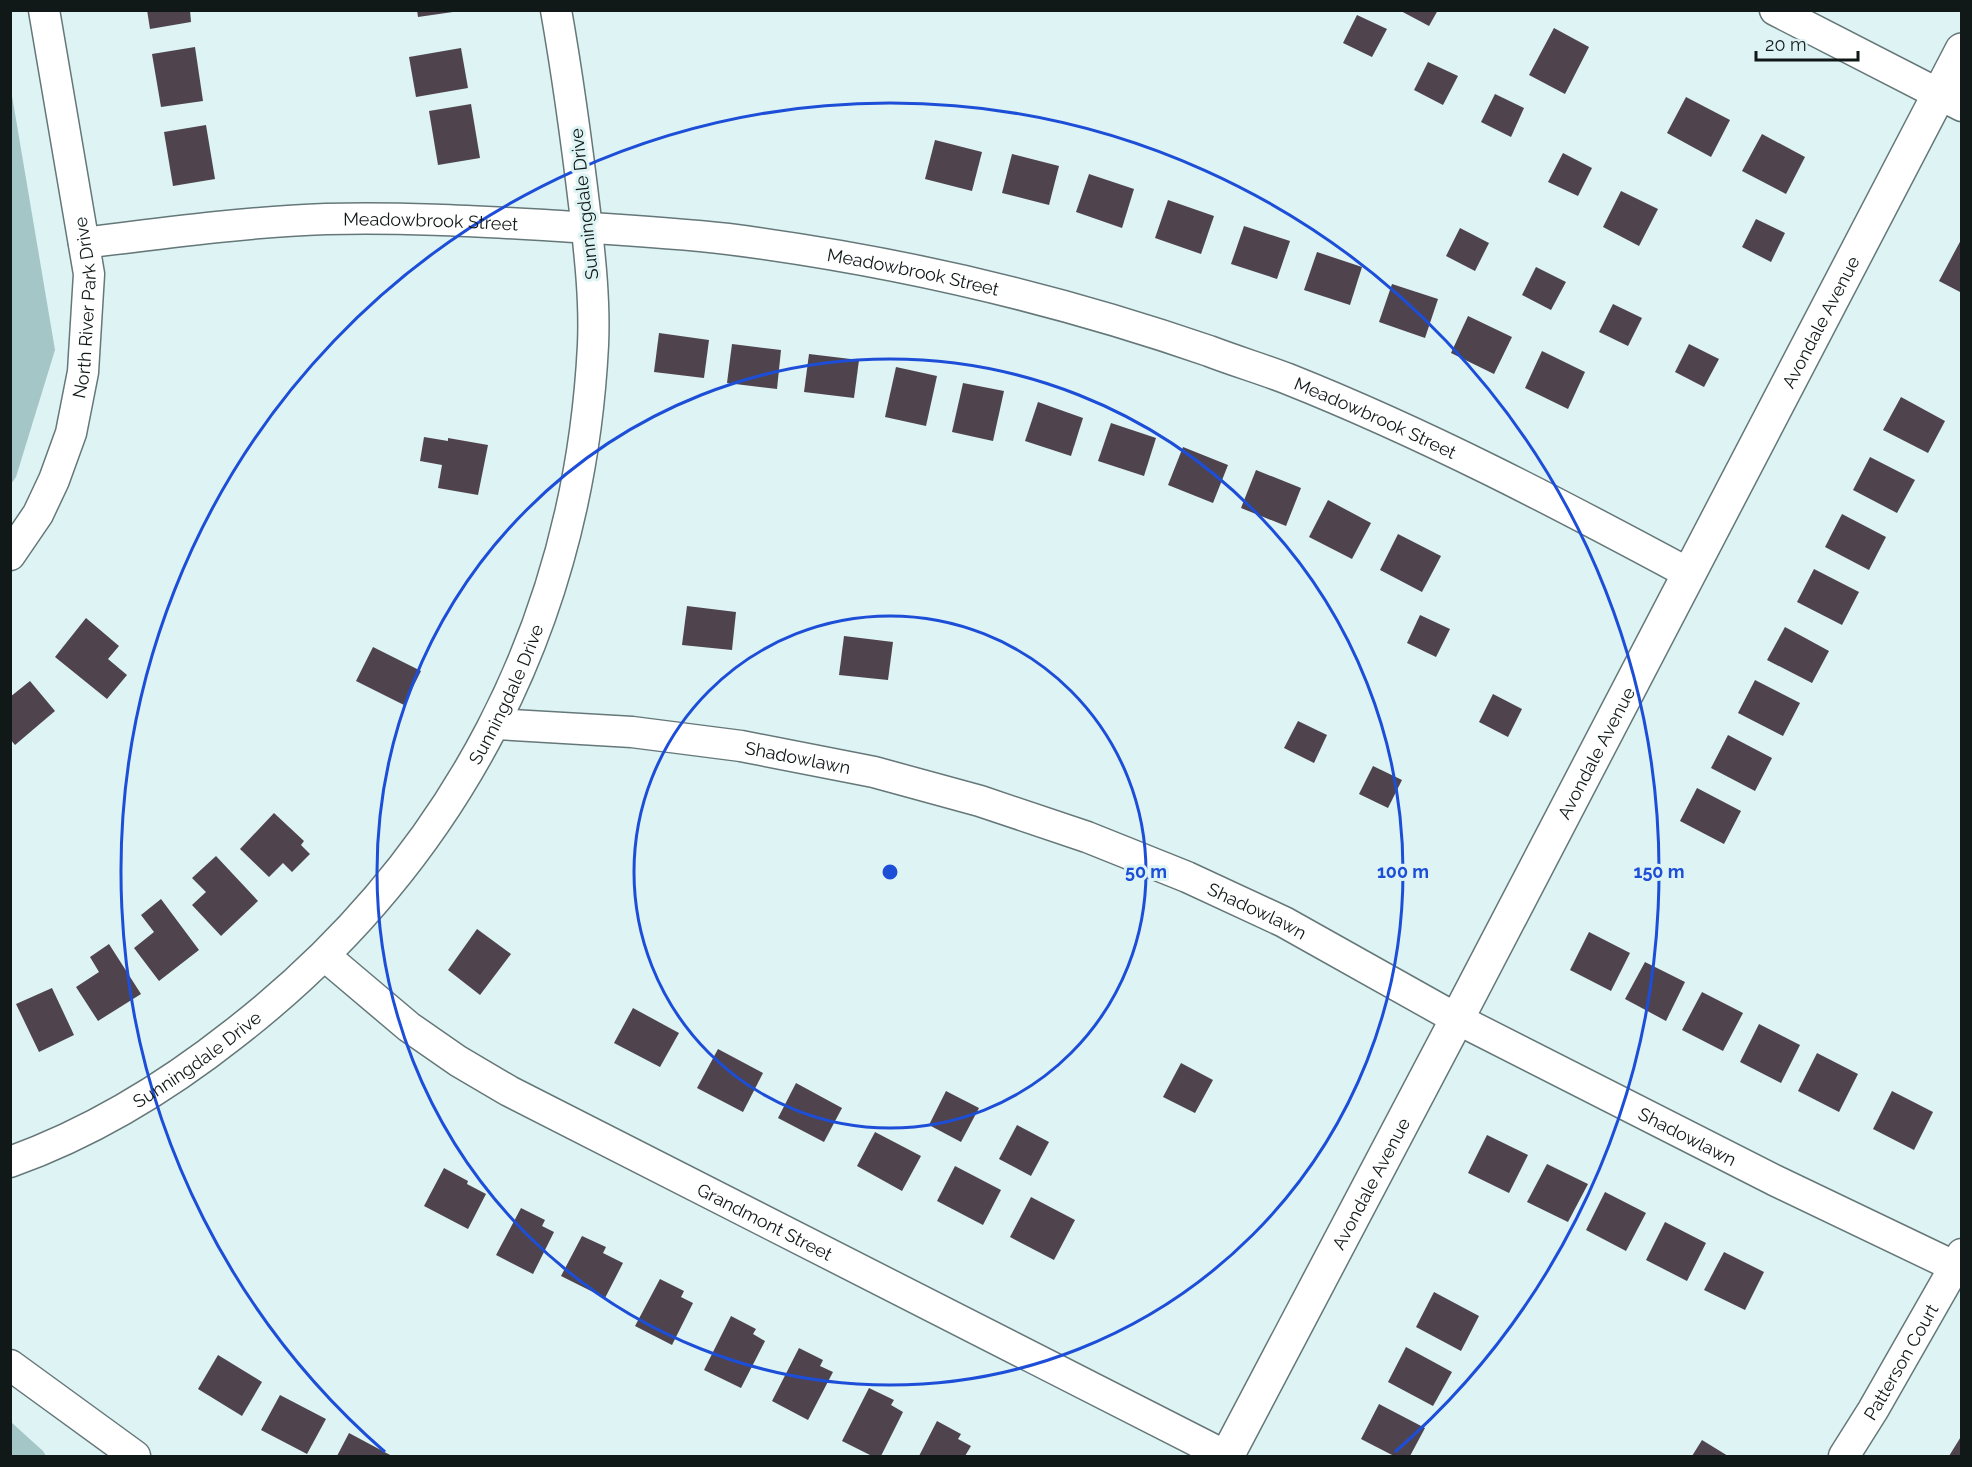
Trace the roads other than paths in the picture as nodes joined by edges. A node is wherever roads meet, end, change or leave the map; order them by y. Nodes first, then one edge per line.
1 (44, 10) edge
2 (556, 10) edge
3 (1775, 10) edge
4 (1962, 50) edge
5 (1950, 100) edge
6 (587, 228) junction
7 (84, 243) junction
8 (10, 555) edge
9 (1688, 573) junction
10 (496, 724) junction
11 (325, 956) junction
12 (1457, 1019) junction
13 (10, 1162) edge
14 (1959, 1264) edge
15 (10, 1365) edge
16 (135, 1456) edge
17 (1226, 1456) edge
18 (1844, 1456) edge

1 - 7 street, North River Park Drive
2 - 6 street, Sunningdale Drive
3 - 5 street
4 - 5 street, Avondale Avenue
5 - 9 street, Avondale Avenue
6 - 7 street, Meadowbrook Street
6 - 9 street, Meadowbrook Street
6 - 10 street, Sunningdale Drive
7 - 8 street, North River Park Drive
9 - 12 street, Avondale Avenue
10 - 11 street, Sunningdale Drive
10 - 12 street, Shadowlawn
11 - 13 street, Sunningdale Drive
11 - 17 street, Grandmont Street
12 - 14 street, Shadowlawn
12 - 17 street, Avondale Avenue
14 - 18 street, Patterson Court
15 - 16 street

